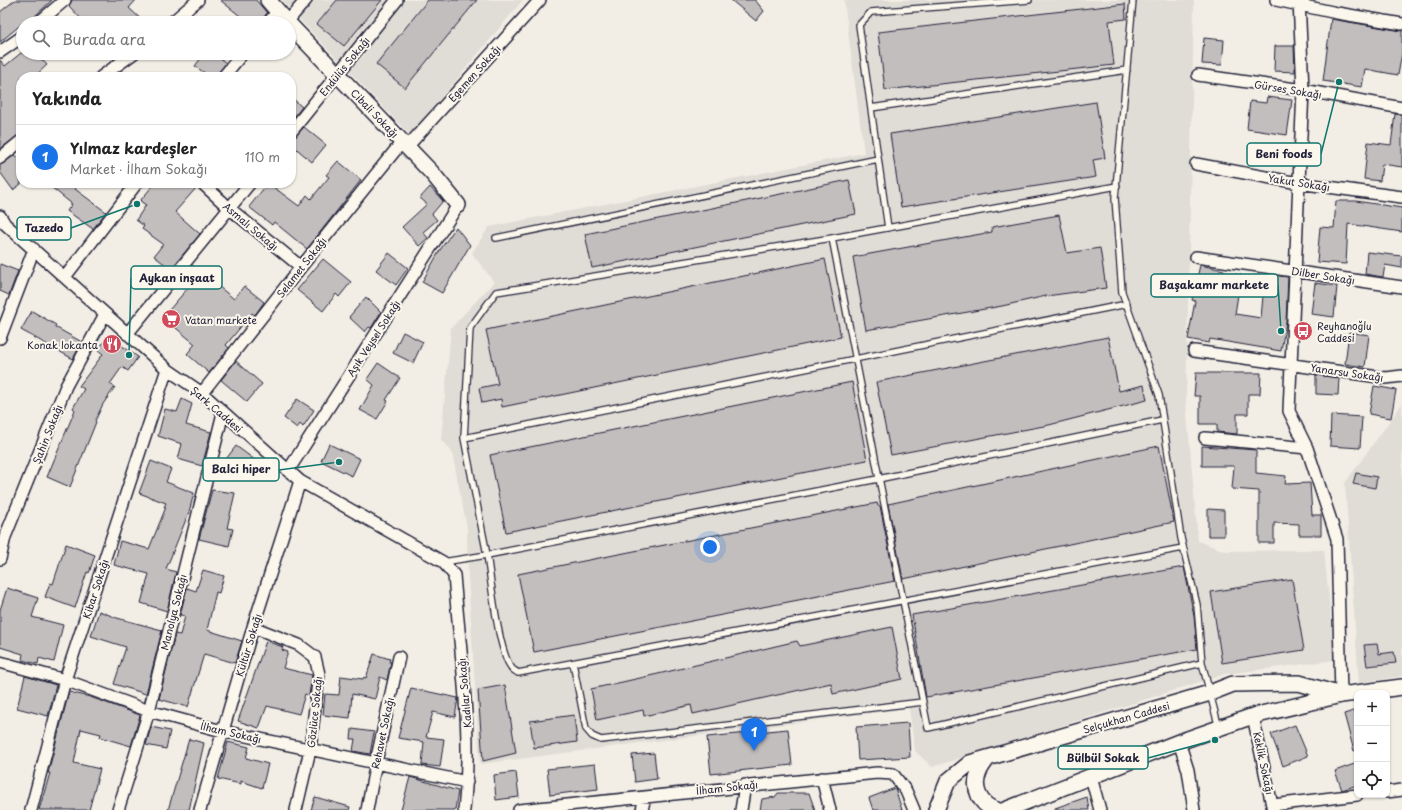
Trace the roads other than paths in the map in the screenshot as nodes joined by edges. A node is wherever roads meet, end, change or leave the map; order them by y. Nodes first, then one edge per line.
1 (65, 0) edge
2 (198, 0) edge
3 (306, 0) edge
4 (397, 0) edge
5 (540, 0) edge
6 (1029, 0) edge
7 (1134, 0) edge
8 (1276, 0) edge
9 (1299, 2) edge
10 (46, 16) edge
11 (179, 16) edge
12 (282, 16) edge
13 (1402, 24) edge
14 (296, 30) edge
15 (16, 41) edge
16 (0, 52) edge
17 (124, 60) edge
18 (237, 60) edge
19 (1127, 70) junction
20 (108, 72) edge
21 (227, 72) edge
22 (338, 74) junction
23 (1198, 75) dead end
24 (1303, 90) junction
25 (871, 108) junction
26 (1402, 108) edge
27 (296, 126) edge
28 (405, 144) junction
29 (16, 145) edge
30 (0, 158) edge
31 (878, 159) junction
32 (1196, 164) dead end
33 (1298, 183) junction
34 (1117, 186) junction
35 (133, 188) edge
36 (207, 188) edge
37 (246, 188) edge
38 (1402, 196) edge
39 (458, 206) joint
40 (229, 208) junction
41 (0, 216) edge
42 (888, 228) junction
43 (496, 238) dead end
44 (832, 238) junction
45 (34, 249) junction
46 (1196, 257) dead end
47 (301, 267) junction
48 (1295, 271) junction
49 (65, 277) junction
50 (1402, 287) edge
51 (1127, 304) junction
52 (105, 314) junction
53 (127, 334) junction
54 (0, 338) edge
55 (1194, 351) dead end
56 (854, 359) junction
57 (1291, 365) junction
58 (167, 369) junction
59 (1402, 376) edge
60 (202, 393) junction
61 (223, 413) junction
62 (1162, 420) junction
63 (464, 438) junction
64 (1205, 438) dead end
65 (1307, 448) junction
66 (288, 472) junction
67 (878, 478) junction
68 (300, 481) junction
69 (1183, 548) junction
70 (487, 556) junction
71 (0, 559) edge
72 (443, 562) junction
73 (454, 575) joint
74 (903, 600) junction
75 (253, 627) junction
76 (399, 657) dead end
77 (0, 662) edge
78 (573, 663) junction
79 (1202, 663) junction
80 (66, 680) junction
81 (1401, 690) edge
82 (1210, 693) junction
83 (1341, 695) junction
84 (923, 702) junction
85 (149, 711) junction
86 (1254, 716) junction
87 (1219, 728) junction
88 (222, 731) junction
89 (1179, 742) junction
90 (310, 750) junction
91 (988, 758) junction
92 (376, 762) junction
93 (1091, 777) junction
94 (822, 778) junction
95 (467, 782) junction
96 (745, 785) junction
97 (1402, 790) edge
98 (1390, 792) edge
99 (1354, 795) edge
100 (645, 797) junction
101 (1273, 807) edge
102 (552, 808) edge
103 (31, 810) edge
104 (118, 810) edge
105 (200, 810) edge
106 (296, 810) edge
107 (368, 810) edge
108 (464, 810) edge
109 (519, 810) edge
110 (642, 810) edge
111 (741, 810) edge
112 (830, 810) edge
113 (914, 810) edge
114 (936, 810) edge
115 (997, 810) edge
116 (1004, 810) edge
117 (1100, 810) edge
118 (1194, 810) edge

1 - 10 street
2 - 11 street
3 - 12 street
4 - 22 street, Endülüs Sokağı
5 - 28 street, Egemen Sokağı
6 - 25 lane
7 - 19 lane
8 - 9 street
9 - 13 street
9 - 24 street
14 - 22 street, Cibali Sokağı
15 - 16 street
17 - 20 street
18 - 21 street
19 - 25 lane
19 - 34 lane
22 - 27 street, Endülüs Sokağı
22 - 28 street, Cibali Sokağı
23 - 24 street, Gürses Sokağı
24 - 26 street, Gürses Sokağı
24 - 33 street
25 - 31 lane
28 - 39 street, Cibali Sokağı
28 - 47 street, Selamet Sokağı
29 - 30 street
31 - 42 lane
31 - 43 lane
32 - 33 street, Yakut Sokağı
33 - 38 street, Yakut Sokağı
33 - 48 street
34 - 42 lane
34 - 51 lane
35 - 49 street
36 - 40 street, Asmalı Sokağı
37 - 40 street
39 - 66 street, Aşık Veysel Sokağı
40 - 47 street, Asmalı Sokağı
40 - 53 street
41 - 45 street, Şark Caddesi
42 - 44 lane
44 - 56 lane
44 - 63 lane
45 - 49 street, Şark Caddesi
45 - 54 street
46 - 48 street, Dilber Sokağı
47 - 60 street, Selamet Sokağı
48 - 50 street, Dilber Sokağı
48 - 57 street
49 - 52 street, Şark Caddesi
51 - 56 lane
51 - 62 lane
52 - 53 street, Şark Caddesi
52 - 71 street, Şahin Sokağı
53 - 58 street, Şark Caddesi
55 - 57 street, Yanarsu Sokağı
56 - 63 lane
56 - 67 lane
57 - 59 street, Yanarsu Sokağı
57 - 65 street
58 - 60 street, Şark Caddesi
58 - 80 street, Kibar Sokağı
60 - 61 street, Şark Caddesi
61 - 66 street, Şark Caddesi
61 - 85 street, Manolya Sokağı
62 - 67 lane
62 - 69 lane
63 - 70 lane
64 - 65 street
65 - 83 street
66 - 68 street, Şark Caddesi
67 - 70 lane
67 - 74 lane
68 - 72 street, Şark Caddesi
68 - 75 street, Kültür Sokağı
69 - 74 lane
69 - 79 lane
70 - 72 lane
70 - 78 lane
72 - 73 street, Şark Caddesi
73 - 95 street, Kadılar Sokağı
74 - 78 lane
74 - 84 lane
75 - 88 street, Kültür Sokağı
75 - 90 street, Gözlüce Sokağı
76 - 92 street, Rehavet Sokağı
77 - 80 street, İlham Sokağı
78 - 84 lane
79 - 82 lane
79 - 84 lane
80 - 85 street, İlham Sokağı
80 - 103 street, Kibar Sokağı
81 - 83 street, Selçukhan Caddesi
82 - 83 street, Selçukhan Caddesi
82 - 87 lane
82 - 91 street, Selçukhan Caddesi
83 - 86 street, Selçukhan Caddesi
85 - 88 street, İlham Sokağı
85 - 104 street, Manolya Sokağı
86 - 87 street, Selçukhan Caddesi
86 - 101 street, Keklik Sokağı
87 - 89 street, Selçukhan Caddesi
88 - 90 street, İlham Sokağı
88 - 105 street, Kültür Sokağı
89 - 93 street, Selçukhan Caddesi
89 - 118 street
90 - 92 street, İlham Sokağı
90 - 106 street, Gözlüce Sokağı
91 - 114 street, Selçukhan Caddesi
91 - 115 street
92 - 95 street, İlham Sokağı
92 - 107 street, Rehavet Sokağı
93 - 116 street, Selçukhan Caddesi
93 - 117 street
94 - 96 street, İlham Sokağı
94 - 112 street
94 - 113 street, İlham Sokağı
95 - 108 street, Kadılar Sokağı
96 - 100 street, İlham Sokağı
96 - 111 street
97 - 98 street
99 - 101 street
100 - 102 street, İlham Sokağı
100 - 110 street
102 - 109 street, İlham Sokağı

